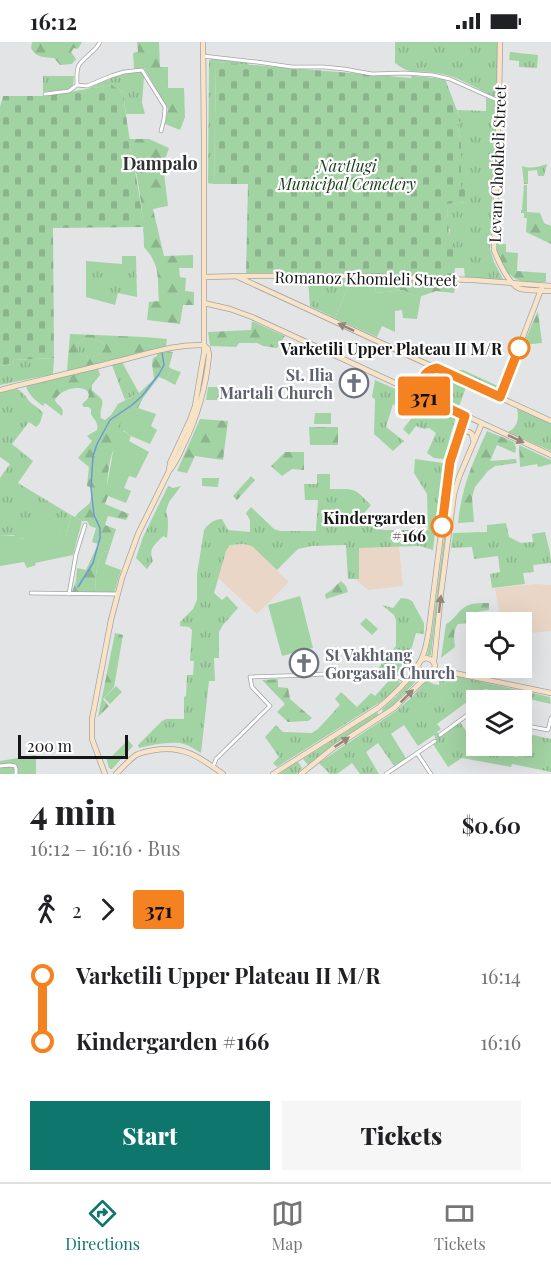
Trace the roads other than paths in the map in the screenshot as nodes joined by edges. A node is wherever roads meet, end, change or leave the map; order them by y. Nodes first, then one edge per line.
1 (100, 42) edge
2 (203, 42) edge
3 (502, 42) edge
4 (203, 56) junction
5 (76, 85) junction
6 (45, 94) dead end
7 (500, 101) junction
8 (160, 131) dead end
9 (236, 276) junction
10 (265, 276) junction
11 (204, 277) junction
12 (496, 282) junction
13 (512, 283) junction
14 (506, 286) junction
15 (260, 287) junction
16 (542, 288) junction
17 (518, 289) junction
18 (551, 289) edge
19 (204, 303) junction
20 (204, 345) junction
21 (437, 368) junction
22 (0, 390) edge
23 (423, 396) junction
24 (500, 397) junction
25 (465, 416) junction
26 (551, 421) edge
27 (482, 423) junction
28 (458, 436) junction
29 (473, 443) junction
30 (551, 455) edge
31 (446, 497) junction
32 (454, 497) junction
33 (444, 507) junction
34 (453, 508) junction
35 (85, 525) dead end
36 (31, 593) dead end
37 (69, 594) junction
38 (117, 594) junction
39 (420, 662) junction
40 (434, 662) junction
41 (449, 672) junction
42 (431, 673) junction
43 (405, 681) junction
44 (551, 693) edge
45 (378, 708) junction
46 (383, 716) junction
47 (466, 716) edge
48 (551, 718) edge
49 (532, 727) edge
50 (440, 735) dead end
51 (435, 741) dead end
52 (417, 753) junction
53 (297, 759) junction
54 (0, 766) edge
55 (213, 767) junction
56 (302, 773) edge
57 (16, 774) edge
58 (105, 774) edge
59 (116, 774) edge
60 (223, 774) edge
61 (273, 774) edge
62 (386, 774) edge
63 (431, 774) edge

1 - 5 street
2 - 4 main road
3 - 7 main road, Levan Chokheli Street
4 - 7 street
4 - 11 main road
5 - 6 street
5 - 8 street
7 - 13 main road, Levan Chokheli Street
9 - 10 main road, Romanoz Khomleli Street
9 - 11 main road, Romanoz Khomleli Street
9 - 15 main road
10 - 12 main road, Romanoz Khomleli Street
10 - 15 main road
11 - 19 main road
12 - 13 main road, Romanoz Khomleli Street
12 - 14 main road, Romanoz Khomleli Street
13 - 14 main road
13 - 16 main road, Romanoz Khomleli Street
13 - 17 main road
14 - 17 main road, Romanoz Khomleli Street
21 -> 15 main road
16 - 17 main road, Romanoz Khomleli Street
16 - 18 main road, Romanoz Khomleli Street
16 - 24 main road
19 - 20 main road
19 - 23 main road
20 - 22 main road
20 - 38 main road
21 - 23 main road
21 - 24 main road
23 - 25 main road
24 - 26 main road
25 - 27 main road
25 - 28 main road
27 - 29 main road
27 -> 30 main road
28 - 29 main road
28 - 31 main road
29 - 32 main road
31 - 32 main road
31 - 33 main road
32 - 34 main road
33 - 34 main road
33 - 39 main road
40 -> 34 main road
35 - 37 street
36 - 37 street
37 - 38 street
38 - 58 main road
39 - 40 main road
39 - 42 main road
39 - 43 main road
40 - 41 main road
40 - 42 main road
41 - 42 main road
41 - 44 main road
46 -> 42 main road
43 - 45 main road
43 - 55 street
45 - 46 main road
45 - 53 main road
56 -> 46 main road
47 - 50 street
48 - 49 street
51 - 52 street
52 - 62 street
52 - 63 street
53 - 56 main road
53 - 61 main road
54 - 57 street
55 - 59 main road
55 - 60 main road

